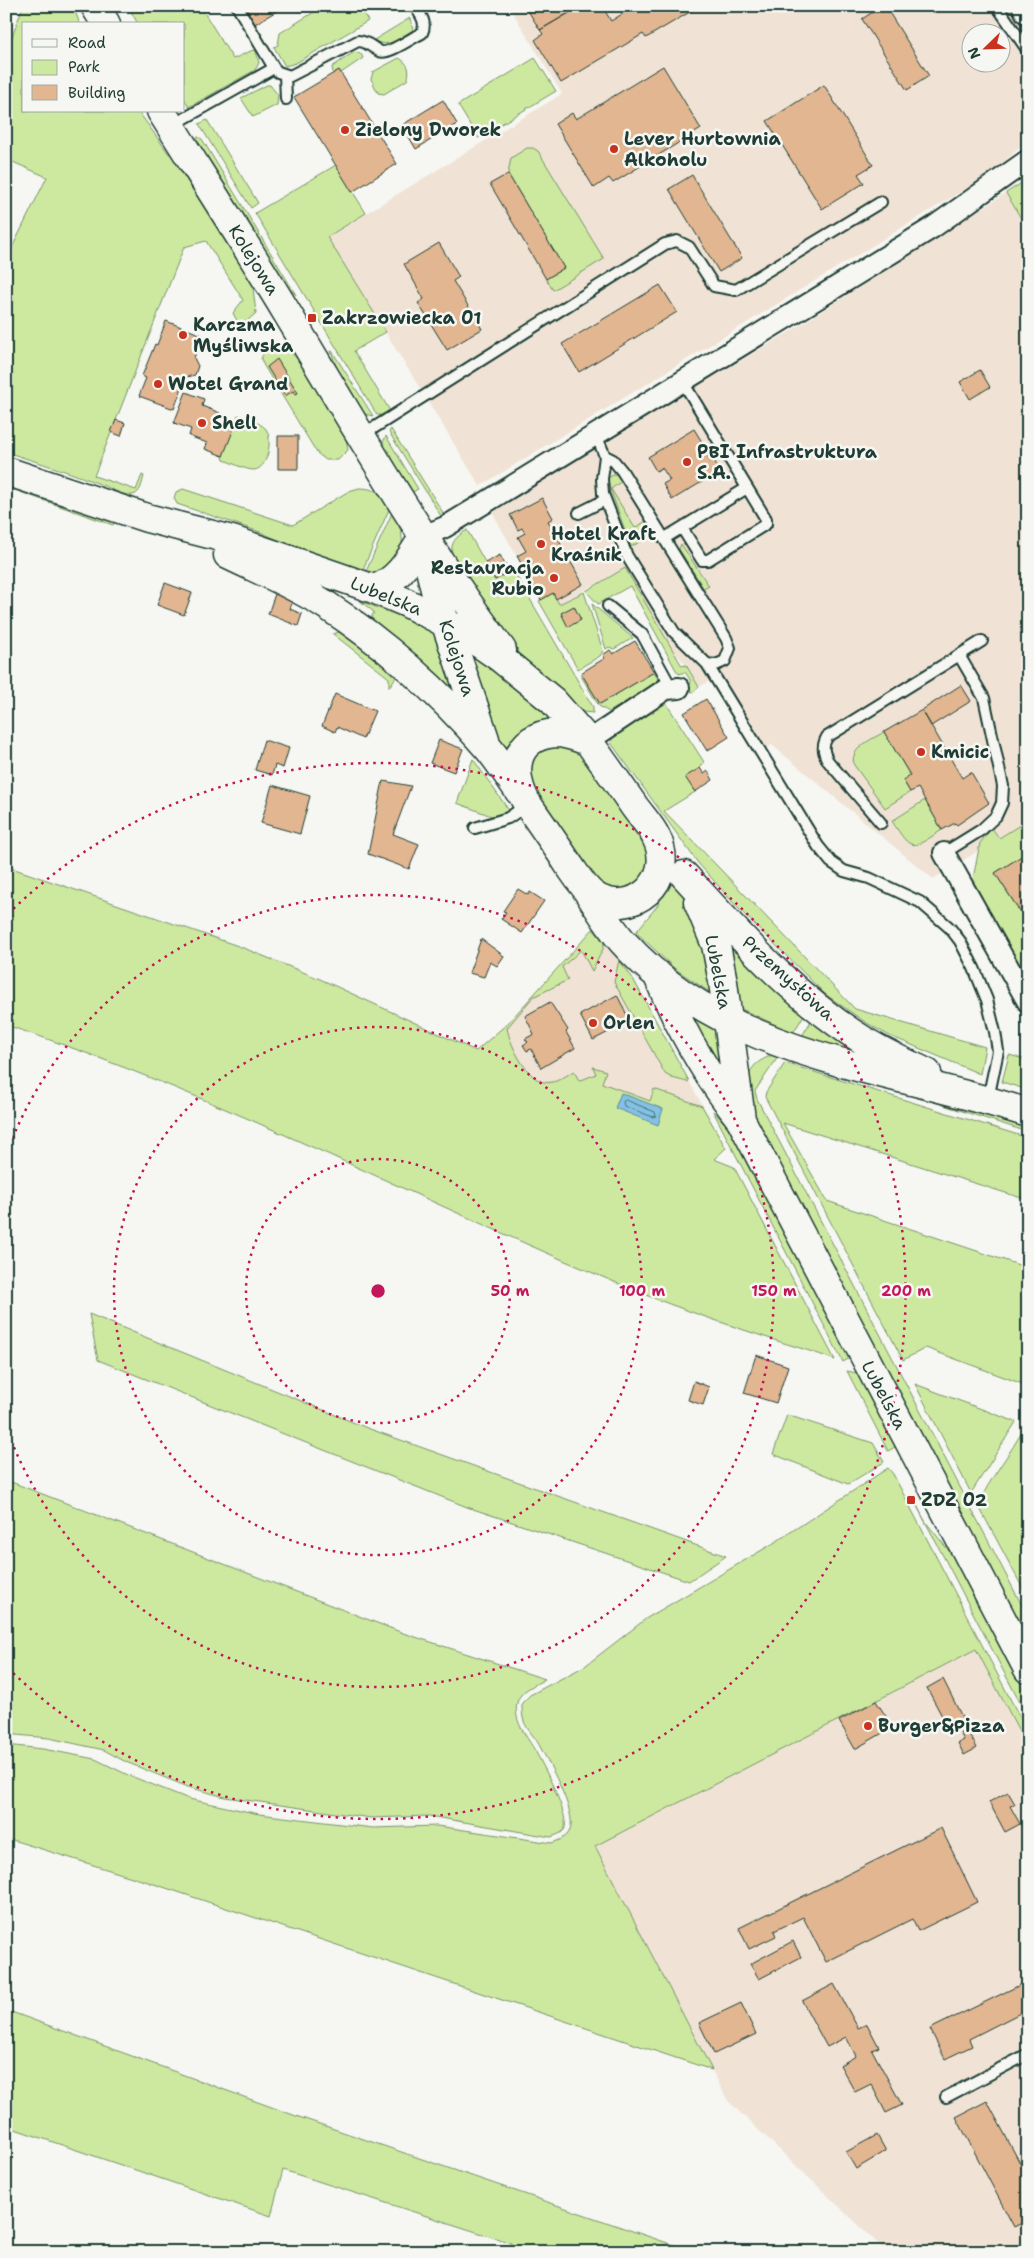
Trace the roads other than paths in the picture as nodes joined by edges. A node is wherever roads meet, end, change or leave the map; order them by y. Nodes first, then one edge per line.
1 (95, 6) edge
2 (237, 6) edge
3 (415, 6) edge
4 (997, 6) edge
5 (1017, 6) edge
6 (1028, 21) edge
7 (105, 22) edge
8 (1028, 51) edge
9 (274, 68) junction
10 (285, 75) junction
11 (286, 99) dead end
12 (185, 110) edge
13 (181, 112) edge
14 (166, 119) edge
15 (1028, 160) edge
16 (881, 202) dead end
17 (683, 382) junction
18 (596, 435) junction
19 (360, 437) junction
20 (605, 456) junction
21 (6, 471) edge
22 (747, 488) junction
23 (605, 500) junction
24 (579, 513) dead end
25 (147, 518) junction
26 (682, 528) junction
27 (424, 536) junction
28 (665, 538) junction
29 (374, 589) junction
30 (608, 606) dead end
31 (445, 622) junction
32 (982, 641) dead end
33 (959, 655) junction
34 (707, 664) junction
35 (524, 676) junction
36 (675, 688) joint
37 (588, 741) junction
38 (489, 749) junction
39 (524, 798) junction
40 (881, 823) dead end
41 (475, 828) dead end
42 (657, 838) junction
43 (944, 853) joint
44 (684, 876) junction
45 (585, 887) junction
46 (657, 974) junction
47 (1028, 1002) edge
48 (727, 1020) junction
49 (778, 1044) junction
50 (736, 1085) junction
51 (988, 1100) junction
52 (1028, 1113) edge
53 (741, 1120) junction
54 (1028, 1669) edge
55 (1028, 2054) edge
56 (946, 2097) dead end

1 - 7 main road
2 - 9 lane
3 - 10 lane
4 - 8 lane
5 - 6 lane
9 - 10 lane
9 - 12 lane
10 - 11 lane
13 - 14 lane
14 - 19 main road, Kolejowa
15 - 17 street
16 - 19 lane
17 - 18 street
17 - 22 lane
18 - 20 lane
18 - 27 street
19 - 27 main road, Kolejowa
20 - 23 lane
20 - 28 lane
21 - 25 main road, Lubelska
22 - 26 lane
22 - 26 lane
23 - 24 lane
23 - 34 lane
25 - 29 main road, Lubelska
25 - 38 main road, Lubelska
26 - 28 lane
27 - 29 main road
27 - 31 main road, Kolejowa
27 - 35 main road, Kolejowa
28 - 34 lane
29 - 31 main road, Lubelska
30 - 36 lane
31 - 35 main road, Lubelska
31 - 38 main road, Kolejowa
32 - 33 lane
33 - 40 lane
33 - 43 lane
34 - 51 lane
35 - 37 main road, Lubelska
36 - 37 street
37 - 39 main road
37 - 42 main road, Lubelska
38 - 39 main road, Lubelska
39 - 41 lane
39 - 45 main road, Lubelska
42 - 44 main road, Lubelska
42 - 45 main road
43 - 47 street
44 - 48 main road, Lubelska
44 - 51 main road, Przemysłowa
45 - 46 main road, Lubelska
46 - 48 main road, Przemysłowa
46 - 53 main road, Lubelska
48 - 49 main road, Przemysłowa
48 - 50 main road, Lubelska
49 - 50 main road
49 - 51 main road, Przemysłowa
50 - 53 main road, Lubelska
51 - 52 main road, Przemysłowa
53 - 54 main road, Lubelska
55 - 56 lane

